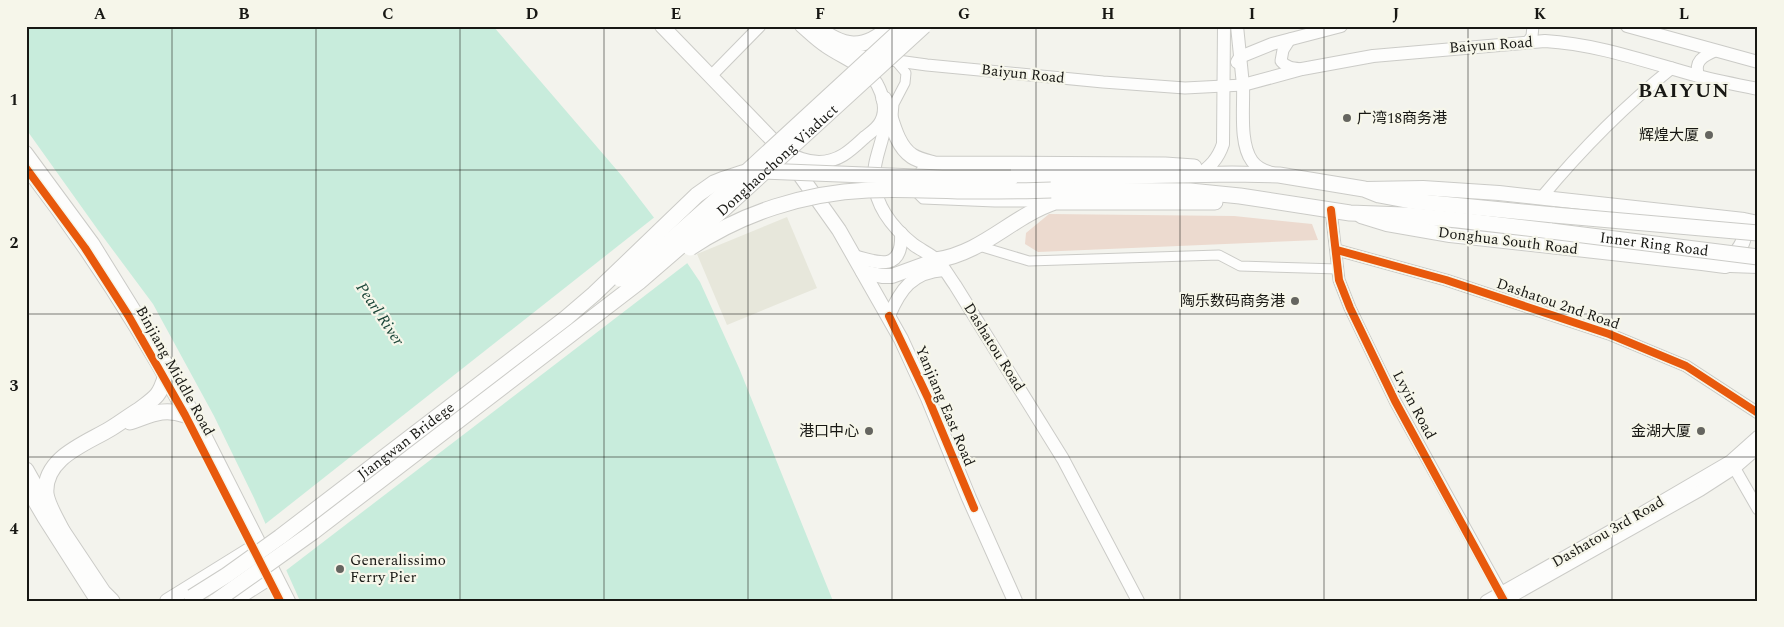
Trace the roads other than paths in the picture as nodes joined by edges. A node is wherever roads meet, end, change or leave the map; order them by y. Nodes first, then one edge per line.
1 (662, 26) edge
2 (760, 26) edge
3 (802, 26) edge
4 (816, 26) edge
5 (905, 26) edge
6 (924, 26) edge
7 (1224, 26) edge
8 (1237, 26) edge
9 (1340, 26) edge
10 (1533, 26) edge
11 (1627, 26) edge
12 (889, 28) edge
13 (1290, 39) junction
14 (1528, 42) junction
15 (824, 46) junction
16 (1715, 51) junction
17 (1240, 57) junction
18 (895, 60) junction
19 (1758, 62) edge
20 (1672, 68) junction
21 (1302, 69) junction
22 (711, 76) junction
23 (1699, 76) junction
24 (1243, 85) junction
25 (1223, 86) junction
26 (1758, 89) edge
27 (884, 99) junction
28 (892, 121) junction
29 (782, 151) junction
30 (26, 152) edge
31 (934, 164) junction
32 (26, 168) edge
33 (1202, 172) junction
34 (1279, 175) junction
35 (1364, 189) junction
36 (1053, 196) junction
37 (1541, 198) junction
38 (1331, 210) junction
39 (1350, 213) junction
40 (1678, 213) junction
41 (1753, 221) edge
42 (901, 233) junction
43 (1758, 233) edge
44 (979, 246) junction
45 (1337, 250) junction
46 (854, 256) junction
47 (1758, 257) edge
48 (1667, 260) junction
49 (940, 265) junction
50 (1725, 266) junction
51 (1758, 267) edge
52 (1338, 269) junction
53 (864, 272) junction
54 (622, 287) junction
55 (889, 316) junction
56 (566, 318) junction
57 (167, 372) junction
58 (1758, 413) edge
59 (185, 415) junction
60 (110, 429) junction
61 (1758, 436) edge
62 (1758, 448) edge
63 (1732, 464) junction
64 (26, 470) edge
65 (26, 489) edge
66 (1758, 508) edge
67 (64, 533) junction
68 (254, 547) junction
69 (268, 558) junction
70 (268, 578) junction
71 (1503, 598) edge
72 (188, 599) edge
73 (96, 601) edge
74 (112, 601) edge
75 (167, 601) edge
76 (216, 601) edge
77 (233, 601) edge
78 (280, 601) edge
79 (289, 601) edge
80 (1014, 601) edge
81 (1138, 601) edge
82 (1486, 601) edge

1 - 22 main road, Yanjiang East Road
2 - 22 street
3 - 15 main road
4 - 12 highway
5 - 54 highway, Donghaochong Viaduct, bridge
6 - 54 highway, Donghaochong Viaduct, bridge
7 - 25 main road
8 - 17 main road
9 - 13 main road
10 - 14 street
11 - 16 main road
13 - 17 main road
13 - 21 street
14 - 20 main road, Baiyun Road
14 - 21 main road, Baiyun Road
15 - 18 street, Baiyun Road
15 - 27 main road
16 - 19 main road
16 - 23 street
17 - 24 main road
17 - 25 main road
18 - 25 street, Baiyun Road
18 - 28 street
20 - 23 main road, Baiyun Road
20 - 37 street
21 - 24 main road, Baiyun Road
22 - 29 main road, Yanjiang East Road
23 - 26 main road, Baiyun Road
24 - 25 street, Baiyun Road
24 - 34 main road
25 - 33 main road
27 - 28 highway
27 - 29 main road
27 - 42 main road, Dashatou Road
28 - 31 highway
29 - 46 main road, Yanjiang East Road
30 - 57 main road, Binjiang Middle Road
31 - 33 highway
31 - 36 street
32 - 57 main road, Binjiang Middle Road
33 - 34 highway, Inner Ring Road
33 - 56 highway, bridge
34 - 35 highway, Inner Ring Road
35 - 37 main road
35 - 43 highway, Inner Ring Road, bridge
36 - 38 highway, Inner Ring Road
36 - 44 highway
36 - 54 highway, Inner Ring Road, bridge
37 - 40 main road
38 - 39 highway, Inner Ring Road
38 - 45 street, Lvyin Road
39 - 47 highway, Inner Ring Road, bridge
39 - 48 main road, Donghua South Road
40 - 41 main road
40 - 48 main road
41 - 50 main road
42 - 46 main road
42 - 49 main road, Dashatou Road
44 - 49 highway
44 - 52 street
45 - 52 street, Lvyin Road
45 - 58 street, Dashatou 2nd Road
46 - 53 main road, Yanjiang East Road
47 - 50 main road
48 - 50 main road, Donghua South Road
49 - 53 main road
49 - 55 main road
49 - 81 main road, Dashatou Road
50 - 51 main road, Donghua South Road
52 - 71 street, Lvyin Road
53 - 55 main road, Yanjiang East Road
54 - 56 highway, Jiangwan Bridege, bridge
54 - 76 highway, Jiangwan Bridege, bridge
55 - 80 main road, Yanjiang East Road
56 - 72 highway, Jiangwan Bridege, bridge
57 - 59 main road, Binjiang Middle Road
57 - 60 highway
57 - 69 main road, Binjiang Middle Road
59 - 60 highway
59 - 68 main road, Binjiang Middle Road
60 - 67 highway
61 - 63 street
62 - 63 street
63 - 66 street
63 - 71 street, Dashatou 3rd Road
64 - 67 highway
65 - 73 street
67 - 74 highway
68 - 69 main road
68 - 70 main road, Binjiang Middle Road
68 - 75 main road
69 - 70 main road
69 - 79 main road, Binjiang Middle Road
70 - 77 main road
70 - 78 main road, Binjiang Middle Road
71 - 82 street, Dashatou 3rd Road

